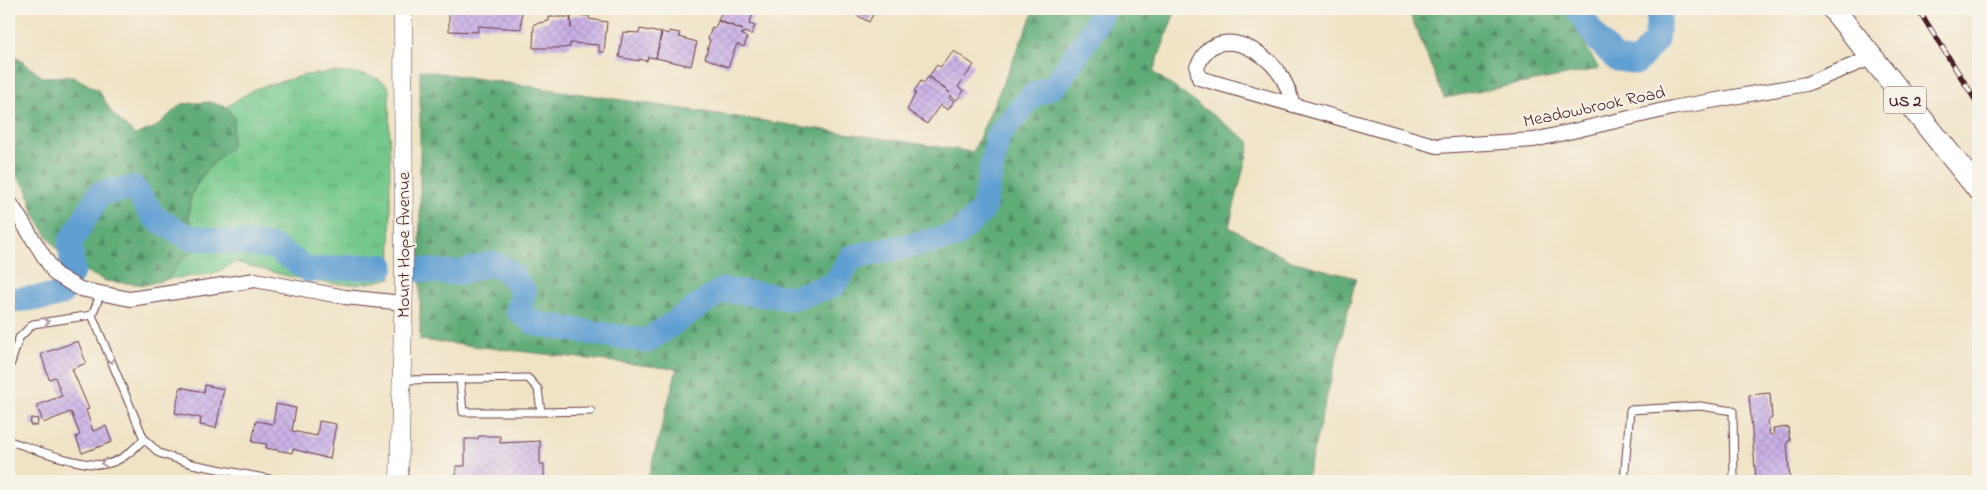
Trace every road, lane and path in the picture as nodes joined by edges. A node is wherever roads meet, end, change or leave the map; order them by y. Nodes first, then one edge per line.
1 (403, 9) edge
2 (1833, 9) edge
3 (1871, 58) junction
4 (1293, 105) junction
5 (1978, 189) edge
6 (9, 201) edge
7 (101, 293) junction
8 (403, 303) junction
9 (92, 315) junction
10 (9, 369) edge
11 (401, 380) junction
12 (460, 380) junction
13 (592, 411) dead end
14 (541, 412) junction
15 (144, 439) junction
16 (9, 441) edge
17 (280, 481) edge
18 (399, 481) edge
19 (1624, 481) edge
20 (1734, 481) edge

1 - 8 street, Mount Hope Avenue
2 - 3 main road, US 2
3 - 4 street, Meadowbrook Road
3 - 5 main road, US 2
4 - 4 street, Meadowbrook Road
6 - 7 street
7 - 8 street
7 - 9 lane
8 - 11 street, Mount Hope Avenue
10 -> 9 lane
9 -> 15 lane
11 - 12 lane
11 - 18 street, Mount Hope Avenue
12 - 14 lane
12 - 14 lane
13 - 14 lane
15 -> 16 lane
15 - 17 lane
19 - 20 lane

